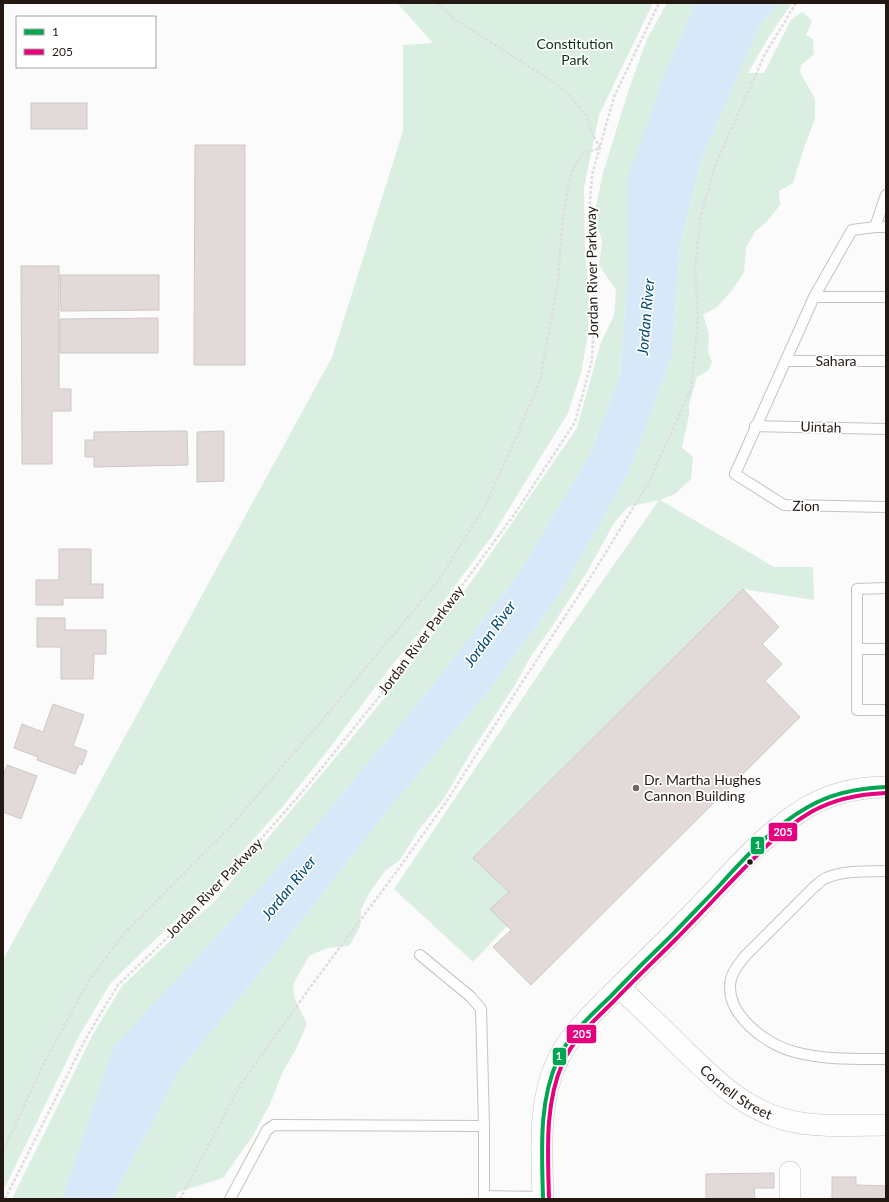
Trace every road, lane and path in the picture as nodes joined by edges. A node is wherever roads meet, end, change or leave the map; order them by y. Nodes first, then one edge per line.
1 (437, 3) edge
2 (659, 3) edge
3 (796, 3) edge
4 (600, 148) junction
5 (886, 195) edge
6 (875, 227) junction
7 (886, 227) edge
8 (814, 297) junction
9 (886, 297) edge
10 (786, 361) junction
11 (886, 361) edge
12 (755, 426) junction
13 (886, 429) edge
14 (886, 507) edge
15 (886, 588) edge
16 (857, 649) junction
17 (886, 649) edge
18 (886, 710) edge
19 (886, 787) edge
20 (886, 871) edge
21 (420, 955) dead end
22 (619, 987) junction
23 (886, 1059) edge
24 (886, 1125) edge
25 (484, 1126) junction
26 (3, 1152) edge
27 (790, 1172) dead end
28 (484, 1198) edge
29 (543, 1198) edge
30 (6, 1199) edge
31 (180, 1199) edge
32 (230, 1199) edge
33 (790, 1199) edge

1 - 4 path
2 - 4 path, Jordan River Parkway
3 - 31 path
4 - 26 path
4 - 30 path, Jordan River Parkway
5 - 6 lane
6 - 7 lane
6 - 8 lane
8 - 9 lane
8 - 10 lane
10 - 11 lane, Sahara
10 - 12 lane
12 - 13 lane, Uintah
12 - 14 lane, Zion
15 - 16 lane
16 - 17 lane
16 - 18 lane
19 - 22 street
20 - 23 lane
21 - 25 lane
22 - 24 street, Cornell Street
22 - 29 street
25 - 28 lane
25 - 32 lane
27 - 33 street
28 - 29 lane

